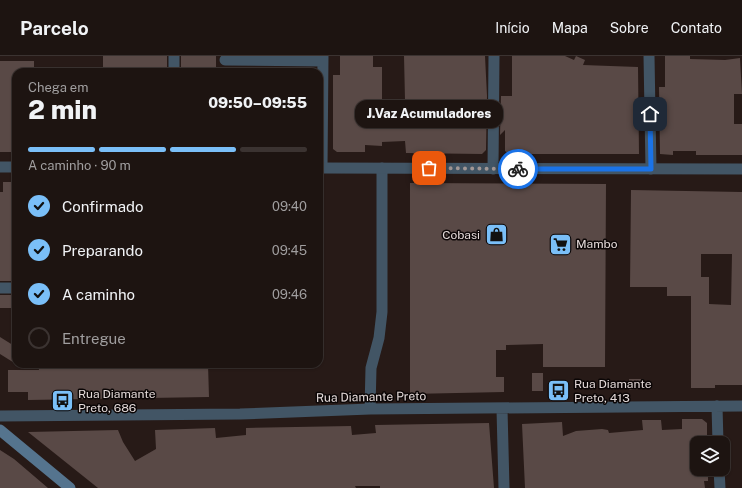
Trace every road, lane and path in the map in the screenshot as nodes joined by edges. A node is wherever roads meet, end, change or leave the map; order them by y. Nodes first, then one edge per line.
1 (174, 56) edge
2 (494, 56) edge
3 (649, 56) edge
4 (323, 58) edge
5 (225, 60) dead end
6 (174, 68) edge
7 (323, 68) edge
8 (0, 167) edge
9 (12, 167) edge
10 (323, 168) edge
11 (382, 168) junction
12 (493, 169) junction
13 (651, 169) junction
14 (742, 169) edge
15 (0, 288) edge
16 (12, 288) edge
17 (717, 406) junction
18 (742, 406) edge
19 (502, 408) junction
20 (370, 409) junction
21 (0, 416) edge
22 (0, 430) edge
23 (718, 436) edge
24 (719, 476) edge
25 (70, 488) edge
26 (504, 488) edge
27 (720, 488) edge

1 - 6 street
2 - 12 street
3 - 13 street
4 - 5 street
4 - 7 street
8 - 9 street
10 - 11 street
11 - 12 street
11 - 20 street
12 - 13 street
13 - 14 street
15 - 16 street
17 - 18 street, Rua Diamante Preto
17 - 19 street, Rua Diamante Preto
17 - 23 street
19 - 20 street, Rua Diamante Preto
19 - 26 street
20 - 21 street, Rua Diamante Preto
22 - 25 main road
24 - 27 street

